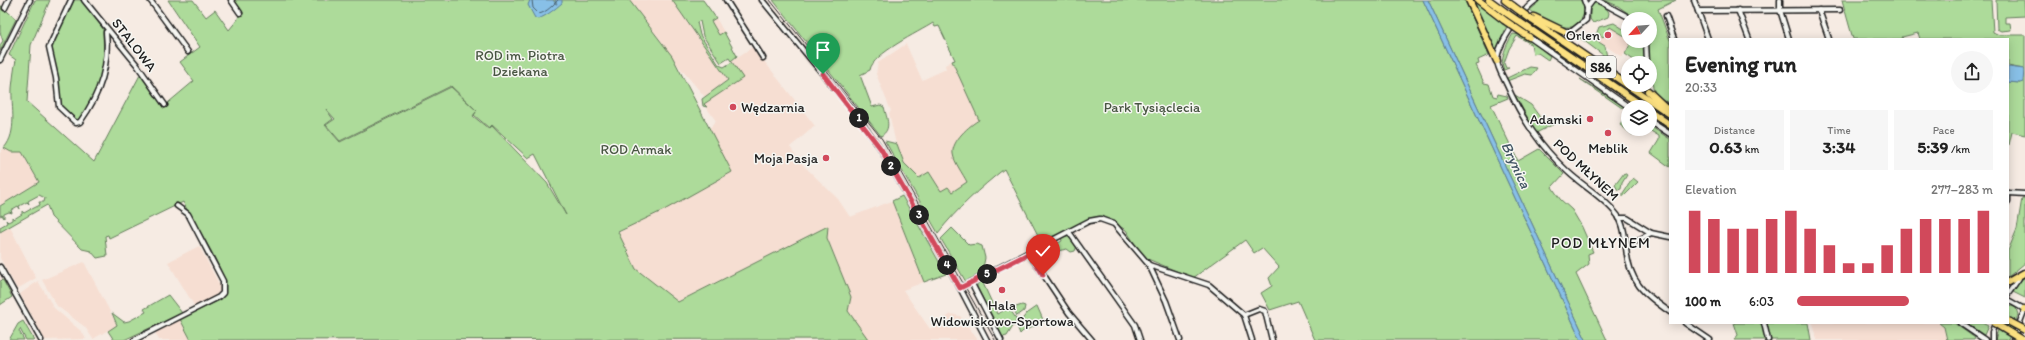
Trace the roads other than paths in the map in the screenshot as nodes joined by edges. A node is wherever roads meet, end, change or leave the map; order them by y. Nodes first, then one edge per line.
1 (9, 0) edge
2 (30, 0) edge
3 (71, 0) edge
4 (84, 0) edge
5 (150, 0) edge
6 (231, 0) edge
7 (726, 0) edge
8 (762, 0) edge
9 (1469, 0) edge
10 (1478, 0) edge
11 (1489, 0) edge
12 (1505, 0) edge
13 (1536, 0) edge
14 (1584, 0) edge
15 (1593, 0) edge
16 (1597, 0) edge
17 (1694, 0) edge
18 (1780, 0) edge
19 (1530, 2) edge
20 (5, 8) dead end
21 (1587, 8) junction
22 (1738, 10) junction
23 (1780, 10) junction
24 (1819, 10) junction
25 (1840, 10) dead end
26 (1698, 11) junction
27 (240, 13) dead end
28 (1621, 13) edge
29 (1666, 16) dead end
30 (1533, 18) junction
31 (108, 31) junction
32 (1563, 31) joint
33 (1529, 37) joint
34 (1674, 38) edge
35 (1708, 38) edge
36 (1749, 38) edge
37 (1789, 38) edge
38 (1829, 38) edge
39 (115, 39) junction
40 (107, 42) junction
41 (188, 52) dead end
42 (763, 58) dead end
43 (0, 60) edge
44 (1497, 61) junction
45 (1652, 92) edge
46 (1634, 100) edge
47 (1621, 101) edge
48 (165, 105) dead end
49 (1669, 112) edge
50 (1669, 112) edge
51 (1657, 116) edge
52 (1669, 124) edge
53 (1657, 126) edge
54 (1669, 133) edge
55 (2009, 193) edge
56 (2025, 194) edge
57 (177, 206) dead end
58 (1619, 218) junction
59 (1069, 232) junction
60 (1651, 233) junction
61 (1669, 237) edge
62 (1626, 247) junction
63 (1030, 253) junction
64 (1149, 264) junction
65 (0, 267) edge
66 (2024, 272) edge
67 (2009, 281) edge
68 (971, 282) junction
69 (960, 288) junction
70 (2009, 293) edge
71 (2009, 301) edge
72 (2025, 309) edge
73 (1669, 311) edge
74 (1244, 314) junction
75 (2009, 322) edge
76 (1686, 324) edge
77 (1764, 324) edge
78 (1962, 324) edge
79 (1994, 324) edge
80 (1996, 324) edge
81 (2025, 330) edge
82 (983, 331) junction
83 (41, 340) edge
84 (134, 340) edge
85 (983, 340) edge
86 (987, 340) edge
87 (1001, 340) edge
88 (1092, 340) edge
89 (1140, 340) edge
90 (1180, 340) edge
91 (1252, 340) edge
92 (1272, 340) edge
93 (1710, 340) edge
94 (1768, 340) edge
95 (1986, 340) edge
96 (1992, 340) edge
97 (2012, 340) edge
98 (2022, 340) edge

1 - 20 street
2 - 43 street
3 - 40 street
4 - 31 street, STALOWA
5 - 41 street
6 - 27 street
7 - 42 street
8 - 69 street
9 - 44 highway
10 - 33 highway, bridge
11 - 46 highway, S86, bridge
12 - 30 highway, S86, bridge
13 - 19 street
14 - 21 street
15 - 21 street
16 - 28 street
17 - 26 street
18 - 23 street
19 - 44 street
21 - 32 street
22 - 23 street
22 - 26 street
22 - 36 street
23 - 24 street
23 - 37 street
24 - 25 street
24 - 38 street
26 - 35 street
29 - 34 street
30 - 32 highway
30 - 49 highway, S86
31 - 39 street, STALOWA
31 - 40 street
33 - 47 street
39 - 40 street
39 - 48 street, STALOWA
44 - 58 street, POD MŁYNEM
45 - 50 highway
51 - 52 highway
53 - 54 street
55 - 56 street
57 - 84 street
58 - 60 street
58 - 62 street, POD MŁYNEM
59 - 63 street
59 - 64 street
59 - 89 street
60 - 61 street
60 - 62 street
62 - 73 street, POD MŁYNEM
63 - 68 street
63 - 88 street
64 - 74 street
64 - 90 street
65 - 83 street
66 - 67 highway
66 - 70 street
68 - 69 street
68 - 87 street
69 - 82 street
71 - 72 street
72 - 97 street
74 - 91 street
74 - 92 street
75 - 81 highway, bridge
76 - 93 street
77 - 94 street
78 - 95 street
79 - 96 street
80 - 98 highway, bridge
82 - 85 street
82 - 86 street

